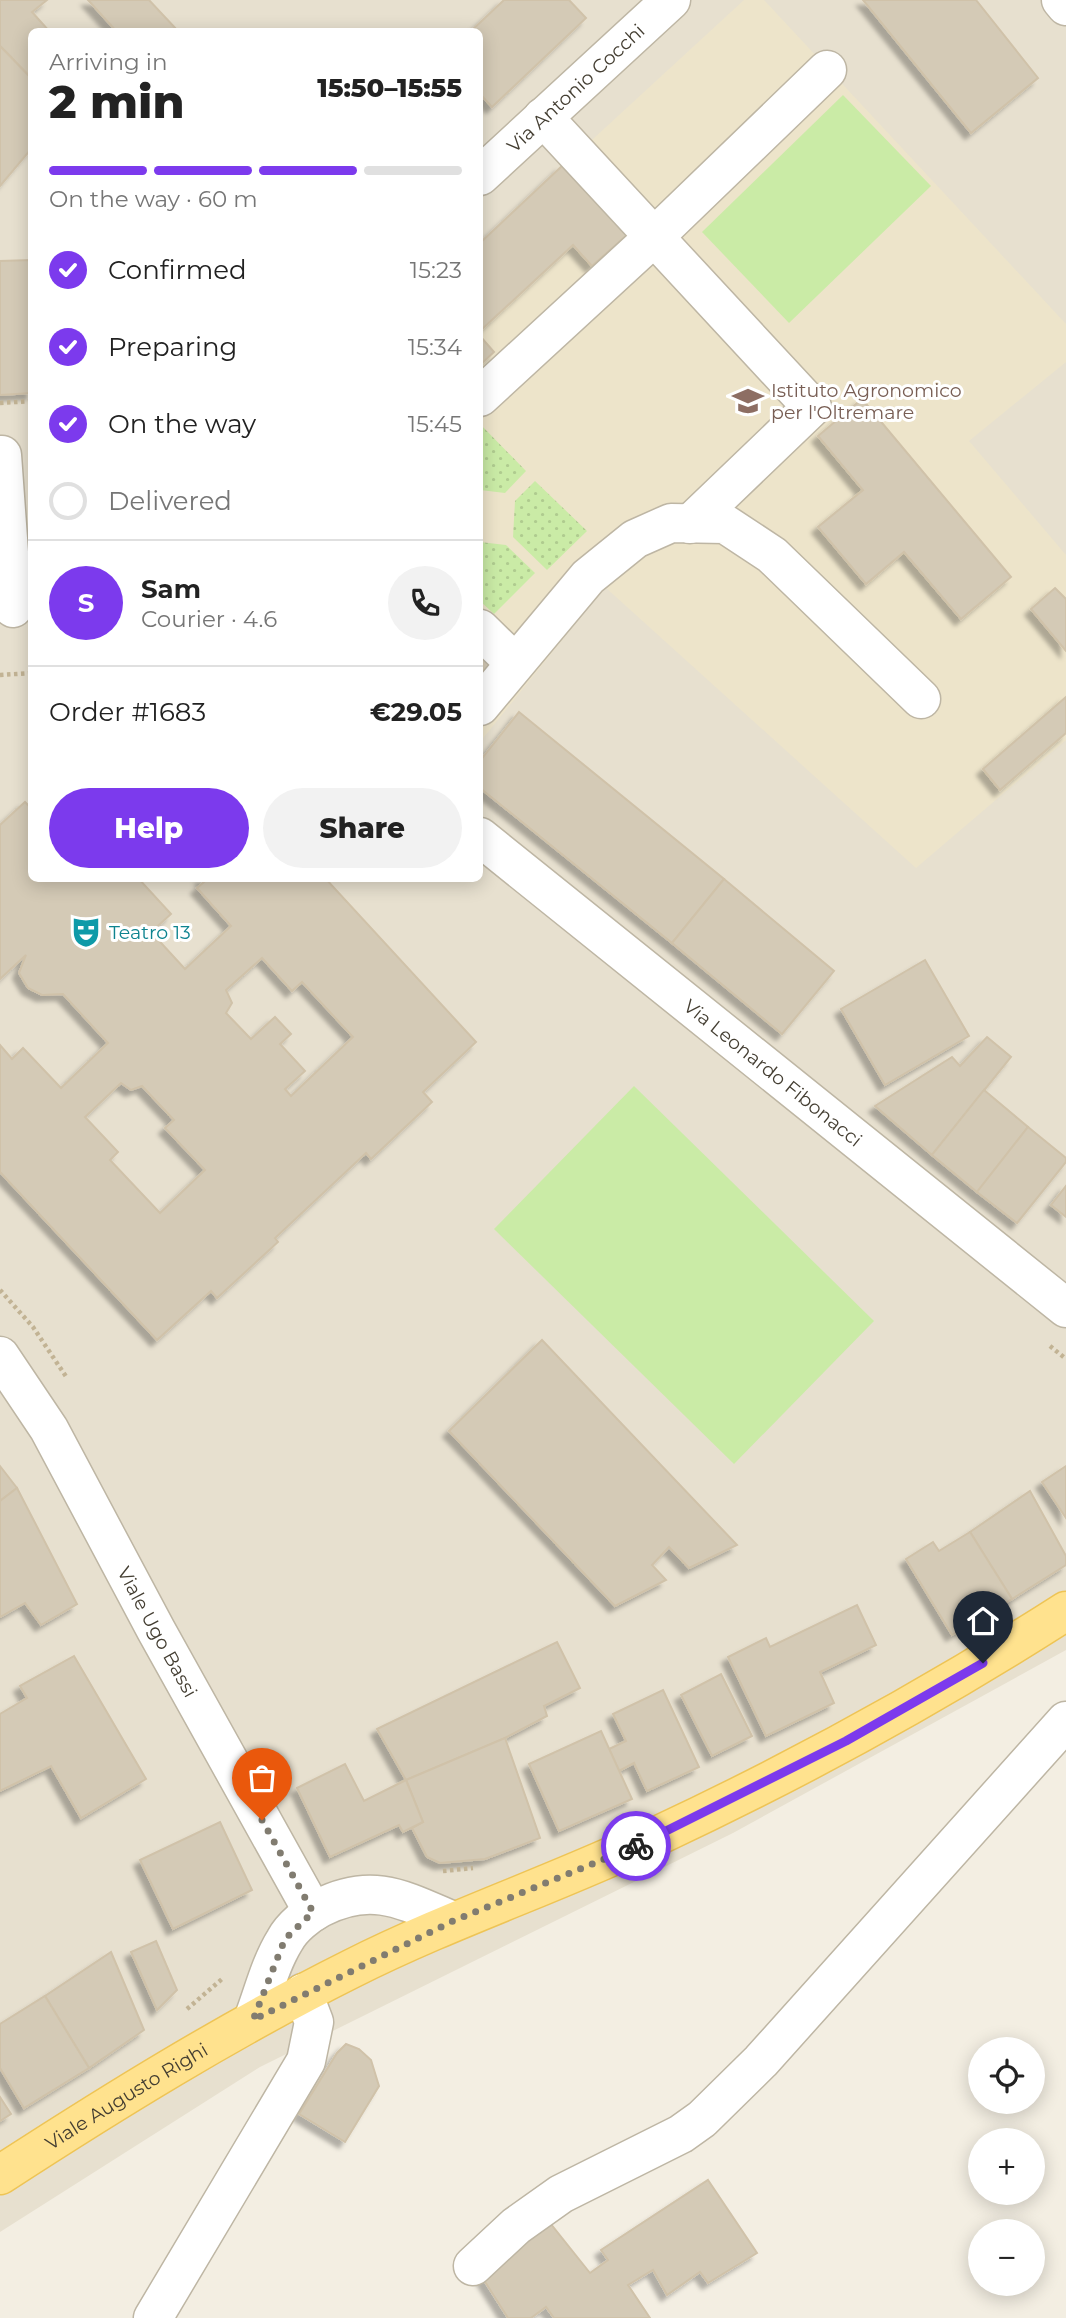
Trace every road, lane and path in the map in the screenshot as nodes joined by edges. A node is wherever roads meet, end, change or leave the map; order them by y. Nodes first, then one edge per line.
1 (671, 0) edge
2 (1062, 0) edge
3 (1066, 6) edge
4 (827, 70) dead end
5 (544, 117) junction
6 (483, 173) edge
7 (655, 236) junction
8 (483, 394) edge
9 (28, 401) edge
10 (0, 403) edge
11 (11, 454) edge
12 (690, 524) junction
13 (15, 611) edge
14 (483, 632) edge
15 (515, 663) junction
16 (28, 673) edge
17 (0, 674) edge
18 (921, 699) dead end
19 (483, 702) edge
20 (483, 839) edge
21 (0, 1290) edge
22 (1066, 1308) edge
23 (0, 1356) edge
24 (71, 1385) dead end
25 (1066, 1611) edge
26 (1066, 1721) edge
27 (482, 1866) dead end
28 (438, 1870) dead end
29 (313, 1912) junction
30 (453, 1921) junction
31 (224, 1973) dead end
32 (303, 1993) junction
33 (182, 2013) dead end
34 (253, 2020) junction
35 (0, 2175) edge
36 (473, 2266) dead end
37 (153, 2318) edge

1 - 5 street, Via Antonio Cocchi
2 - 3 street
4 - 7 street
5 - 6 street, Via Antonio Cocchi
5 - 7 street
7 - 8 street
7 - 12 street
9 - 10 path
11 - 13 street
12 - 15 street
12 - 18 street
14 - 15 street
15 - 19 street
16 - 17 path
20 - 22 street, Via Leonardo Fibonacci
21 - 24 path
23 - 29 street, Viale Ugo Bassi
25 - 30 main road, Viale Augusto Righi
26 - 36 street
27 - 28 path
29 - 30 street
29 - 34 street
30 - 32 main road, Viale Augusto Righi
31 - 33 path
32 - 34 main road, Viale Augusto Righi
32 - 37 street
34 - 35 main road, Viale Augusto Righi

